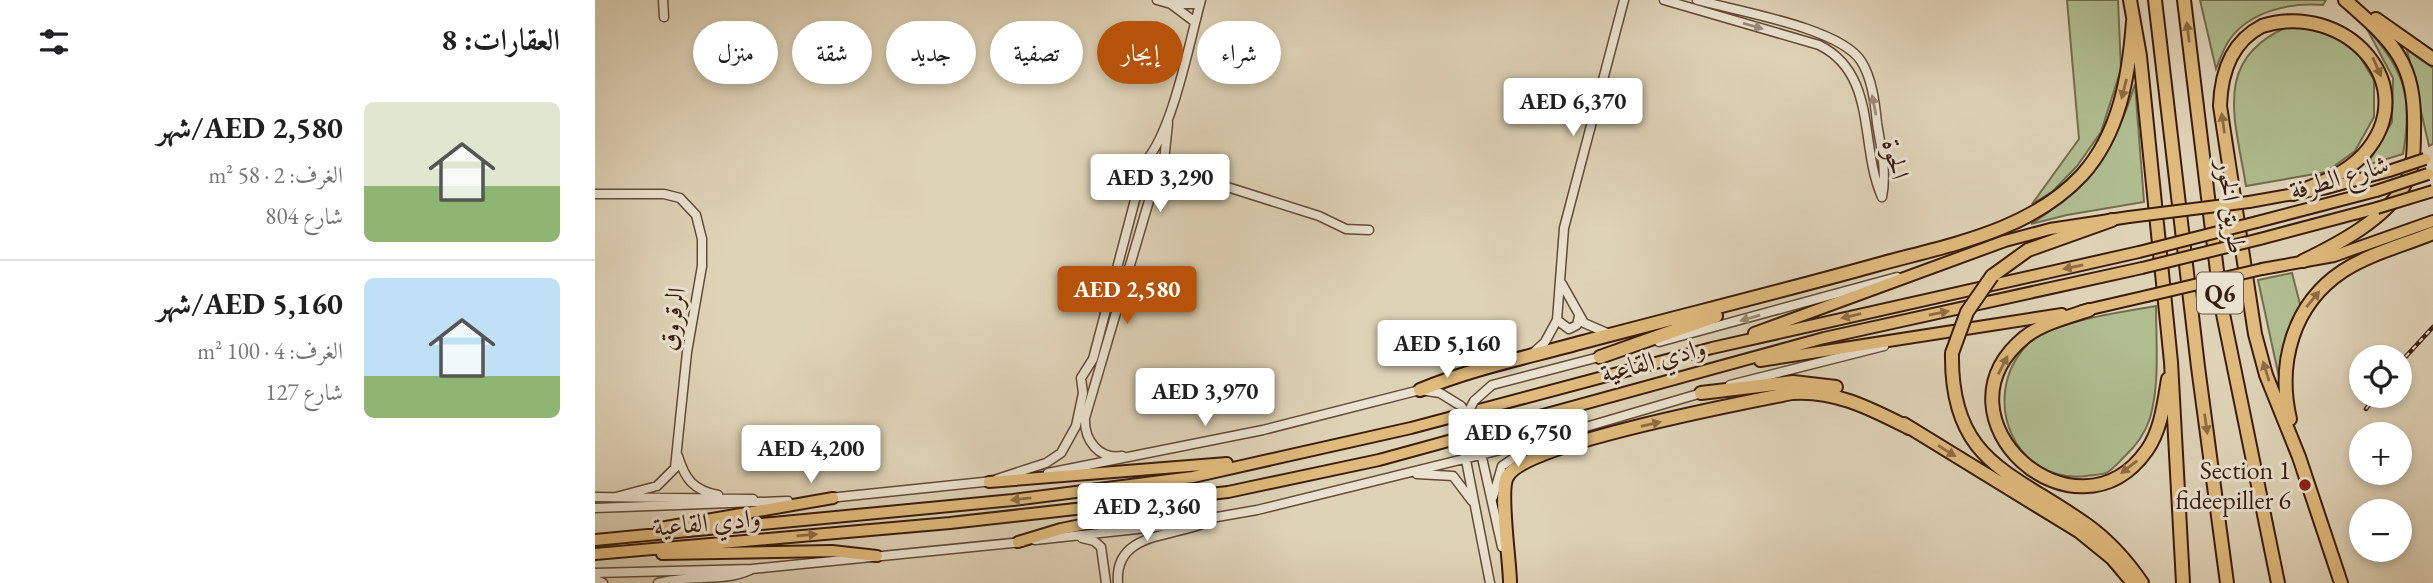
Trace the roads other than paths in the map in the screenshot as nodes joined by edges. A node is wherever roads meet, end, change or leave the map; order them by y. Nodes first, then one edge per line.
1 (663, 0) edge
2 (1157, 0) edge
3 (1624, 0) edge
4 (1664, 0) edge
5 (1697, 0) edge
6 (2130, 0) edge
7 (2155, 0) edge
8 (2184, 0) edge
9 (2345, 0) edge
10 (1201, 2) edge
11 (1171, 4) junction
12 (664, 17) dead end
13 (2133, 21) junction
14 (1195, 22) junction
15 (2433, 59) edge
16 (1169, 113) junction
17 (1152, 156) junction
18 (2429, 157) edge
19 (1161, 170) junction
20 (1145, 171) junction
21 (1885, 173) junction
22 (2430, 174) edge
23 (1874, 175) junction
24 (2433, 191) edge
25 (595, 194) edge
26 (2293, 194) junction
27 (2112, 220) junction
28 (2433, 221) edge
29 (2257, 222) joint
30 (1369, 230) dead end
31 (2433, 233) edge
32 (2260, 239) joint
33 (2303, 261) junction
34 (1910, 275) junction
35 (1560, 281) junction
36 (1748, 301) junction
37 (2089, 310) junction
38 (1579, 316) junction
39 (1557, 320) junction
40 (1614, 334) junction
41 (1938, 335) junction
42 (1712, 348) junction
43 (1530, 356) junction
44 (1600, 357) junction
45 (2171, 362) junction
46 (1718, 366) junction
47 (1420, 390) junction
48 (1701, 393) junction
49 (1464, 409) junction
50 (1909, 428) junction
51 (1545, 439) junction
52 (677, 453) junction
53 (1152, 454) junction
54 (1481, 455) junction
55 (1281, 456) junction
56 (2299, 457) junction
57 (1466, 458) junction
58 (1397, 475) junction
59 (992, 481) junction
60 (1228, 492) junction
61 (595, 497) edge
62 (616, 497) junction
63 (833, 498) junction
64 (738, 499) junction
65 (1492, 500) junction
66 (791, 501) junction
67 (595, 508) edge
68 (623, 508) junction
69 (595, 514) edge
70 (1217, 518) junction
71 (1480, 521) junction
72 (1072, 537) junction
73 (595, 539) edge
74 (1017, 542) junction
75 (617, 553) junction
76 (595, 554) edge
77 (877, 556) junction
78 (752, 569) junction
79 (595, 573) edge
80 (595, 579) edge
81 (603, 583) edge
82 (658, 583) edge
83 (1106, 583) edge
84 (1118, 583) edge
85 (1490, 583) edge
86 (1510, 583) edge
87 (2133, 583) edge
88 (2142, 583) edge
89 (2183, 583) edge
90 (2227, 583) edge
91 (2278, 583) edge
92 (2341, 583) edge

1 - 12 street
2 - 11 street
3 - 35 street
4 -> 23 street, الحوة
21 -> 5 street, الحوة
6 - 13 highway
7 -> 90 highway, طريق الخور / Q6
91 -> 8 highway, طريق الخور / Q6
9 - 15 highway
9 - 33 highway
10 - 11 street
10 - 14 street
11 - 14 street
13 -> 36 highway
13 - 45 highway
14 - 16 street
16 - 17 street
16 - 19 street
17 - 19 street
17 - 20 street
18 - 26 main road, bridge
19 - 20 street
19 - 30 street
19 - 53 street
20 - 59 street
21 - 23 street
21 - 23 street, الحوة
22 - 29 main road, شارع الطرفة, bridge
24 - 32 main road, شارع الطرفة, bridge
25 - 52 street, الرقروق
26 - 27 main road, bridge
56 -> 26 highway
27 - 34 main road
27 - 88 highway, bridge
28 - 33 main road
29 -> 42 main road, وادي القاعية, bridge
56 -> 31 highway
46 -> 32 main road, وادي القاعية, bridge
33 - 37 main road, bridge
34 - 42 main road
34 -> 44 street, وادي القاعية
35 - 38 street
35 - 39 street
36 - 40 highway
36 - 44 highway
37 - 41 main road
45 -> 37 highway
38 - 39 street
38 - 40 street
39 - 43 street
40 - 43 highway
41 - 46 main road
41 - 48 street, وادي القاعية
42 - 55 main road, وادي القاعية
43 - 47 highway
44 - 49 street, وادي القاعية, bridge
45 - 89 highway
46 - 60 main road, وادي القاعية
47 - 49 street
47 - 53 street, وادي القاعية
48 - 50 highway
48 - 51 street, وادي القاعية
49 - 54 street, bridge
49 - 57 street, bridge
86 -> 50 highway
50 -> 87 highway
51 - 54 street, وادي القاعية
51 - 65 street
52 - 62 street, الرقروق
52 - 64 street
53 - 59 street, وادي القاعية
54 - 57 street, وادي القاعية
54 - 65 street
55 - 59 main road
55 -> 73 main road, وادي القاعية
56 - 92 highway
57 - 58 street, وادي القاعية
57 - 71 street
58 - 70 street, وادي القاعية
58 - 71 street
59 - 63 street, وادي القاعية
60 - 74 main road
75 -> 60 main road, وادي القاعية
61 - 62 street
62 - 64 street
63 - 66 street, وادي القاعية
63 - 73 main road
64 - 66 street
65 - 86 street
66 - 68 street, وادي القاعية
67 - 68 street, وادي القاعية
68 - 69 street
70 - 72 street, وادي القاعية
70 - 84 street, وادي القاعية
71 - 85 street
72 - 74 street, وادي القاعية
72 - 83 street, وادي القاعية
74 - 77 street, وادي القاعية
75 - 76 main road, وادي القاعية
75 - 77 main road
77 - 78 street, وادي القاعية
78 - 79 street, وادي القاعية
78 - 82 street
80 - 81 street

